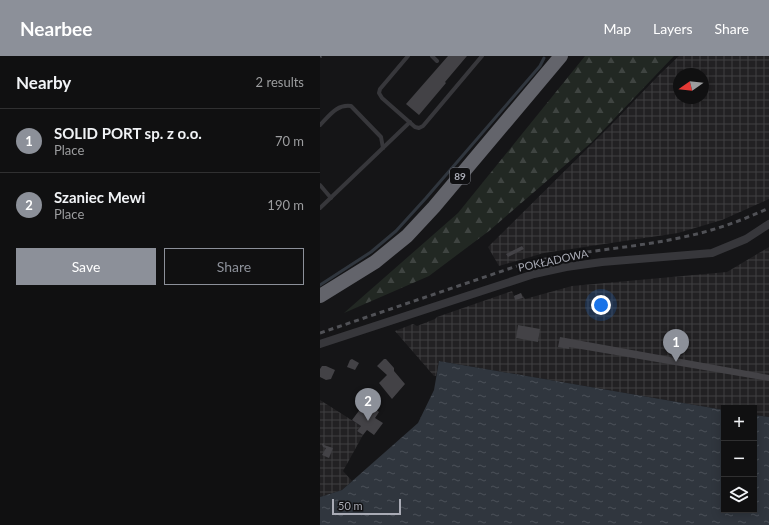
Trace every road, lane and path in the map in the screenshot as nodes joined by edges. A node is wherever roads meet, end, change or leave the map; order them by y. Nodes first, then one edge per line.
1 (408, 56) edge
2 (432, 56) edge
3 (482, 56) edge
4 (558, 57) edge
5 (437, 61) dead end
6 (410, 122) junction
7 (320, 125) edge
8 (383, 148) junction
9 (320, 185) edge
10 (331, 198) junction
11 (320, 208) edge
12 (769, 224) edge
13 (320, 296) edge
14 (320, 344) edge

1 - 6 lane
2 - 5 lane
3 - 6 lane
4 - 13 highway, 89
6 - 8 lane
7 - 8 lane
8 - 10 lane
9 - 10 lane
10 - 11 lane
12 - 14 street, POKŁADOWA

